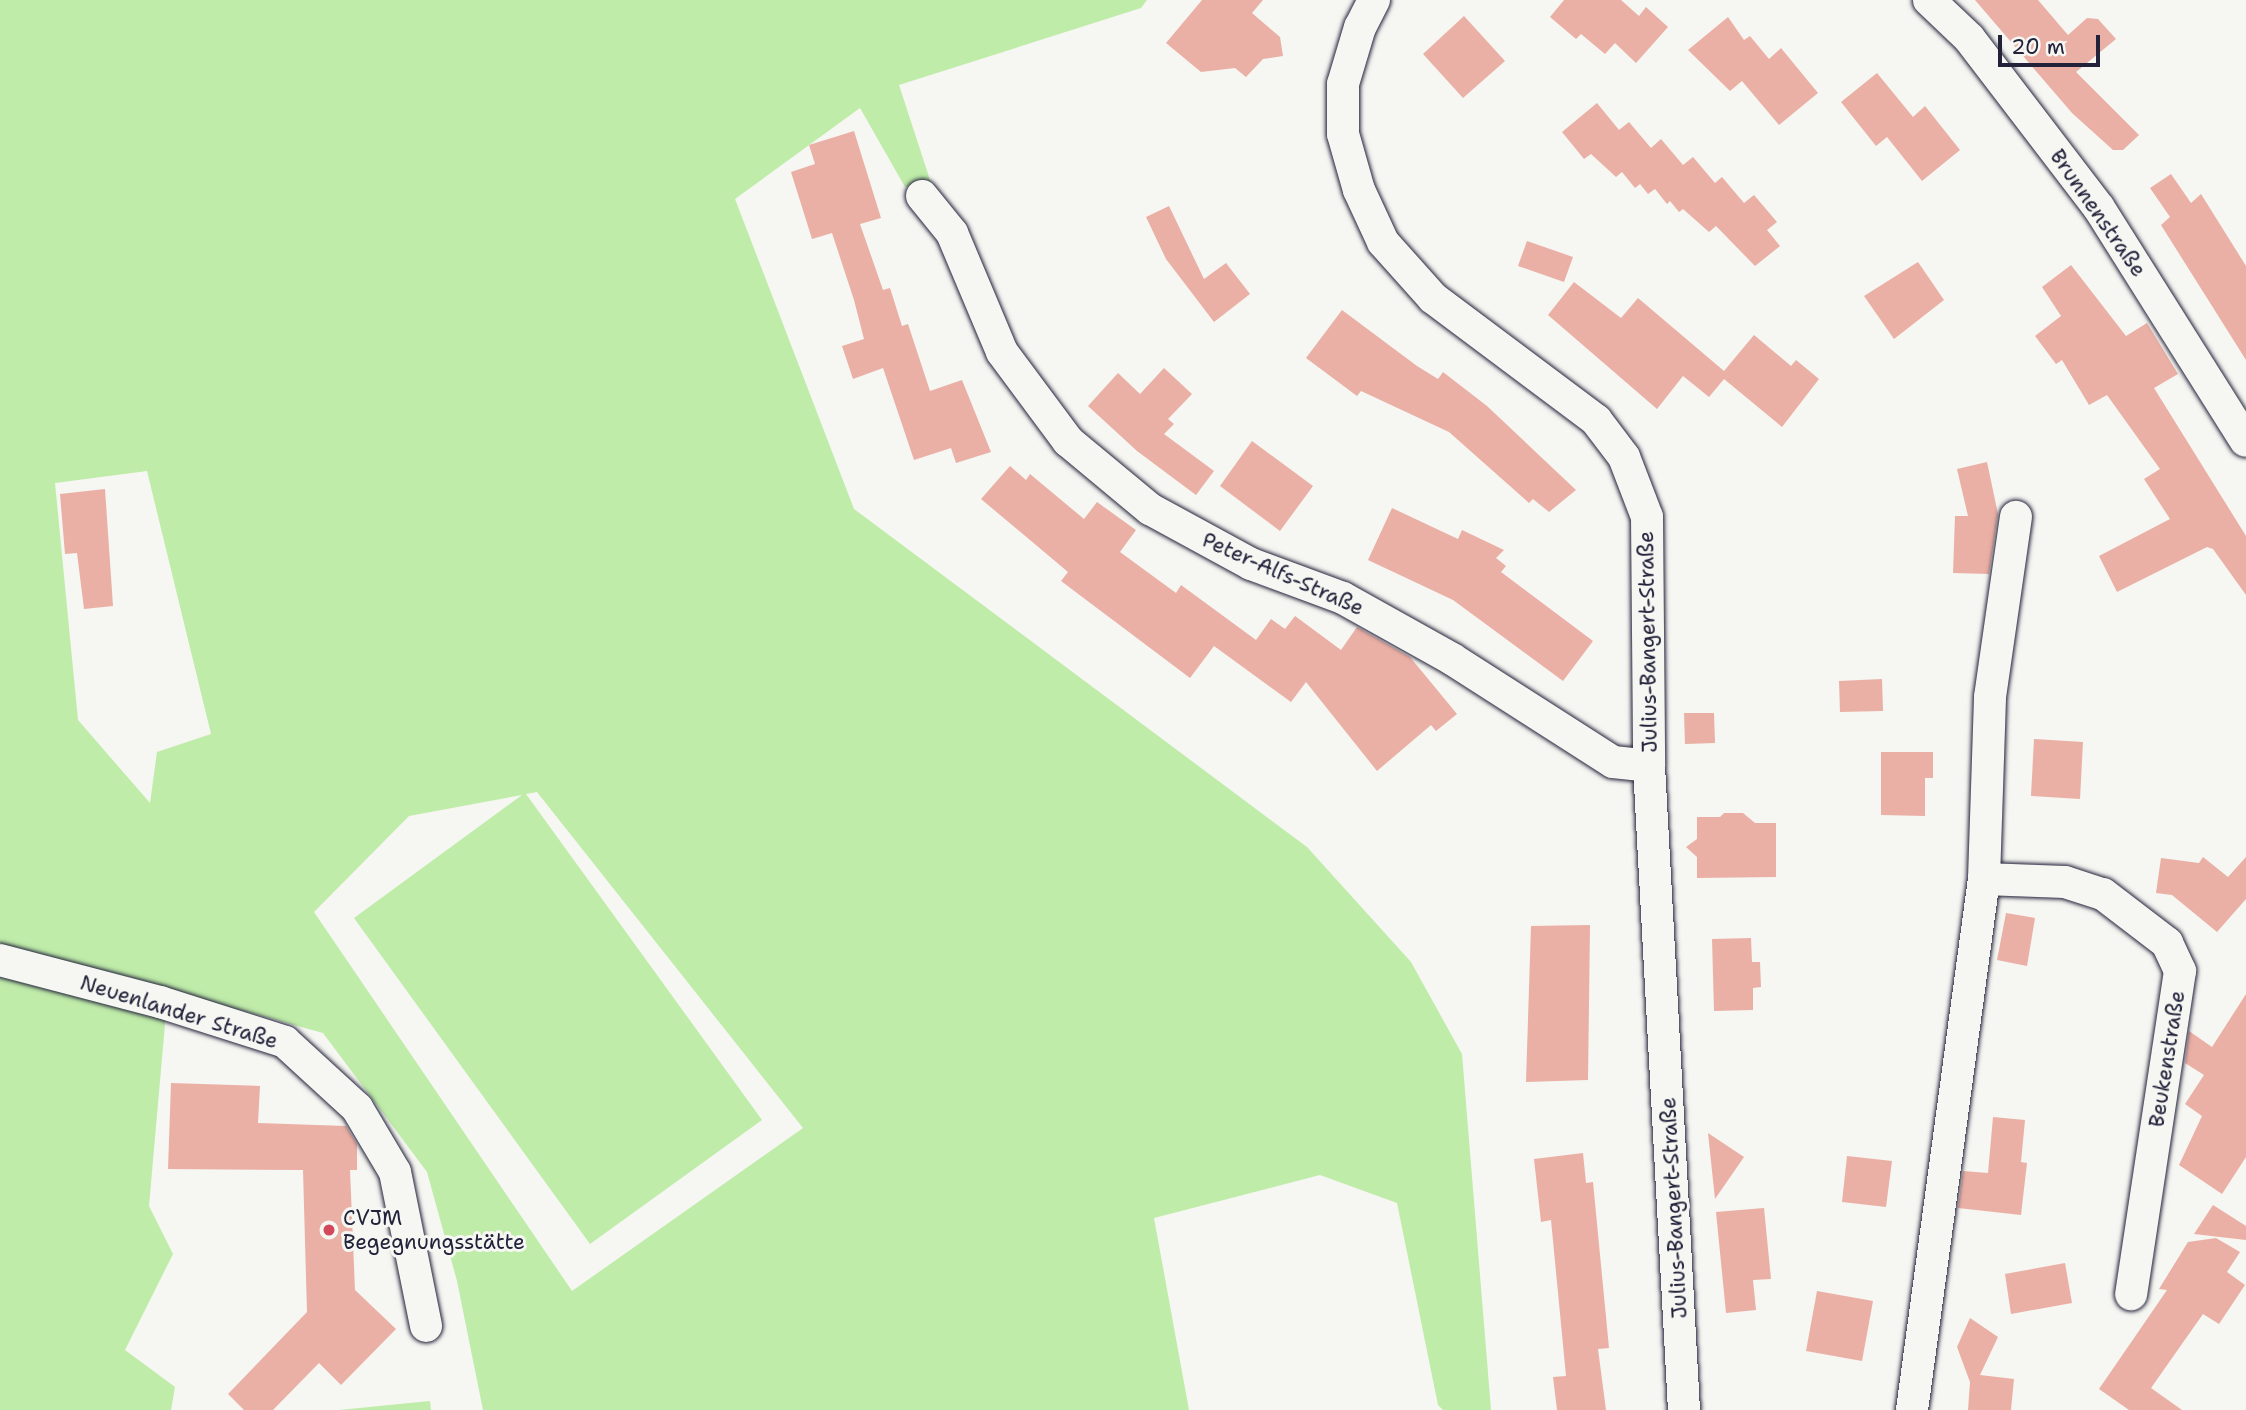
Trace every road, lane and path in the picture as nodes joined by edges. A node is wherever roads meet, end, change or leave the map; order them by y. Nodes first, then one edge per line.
1 (1374, 0) edge
2 (1929, 0) edge
3 (922, 196) dead end
4 (2246, 442) edge
5 (2016, 517) dead end
6 (1649, 766) junction
7 (1984, 879) junction
8 (0, 960) edge
9 (2131, 1294) dead end
10 (426, 1326) dead end
11 (1684, 1410) edge
12 (1913, 1410) edge

1 - 6 street, Julius-Bangert-Straße
2 - 4 street, Brunnenstraße
3 - 6 street, Peter-Alfs-Straße
5 - 7 street
6 - 11 street, Julius-Bangert-Straße
7 - 9 street, Beukenstraße
7 - 12 street
8 - 10 street, Neuenlander Straße

